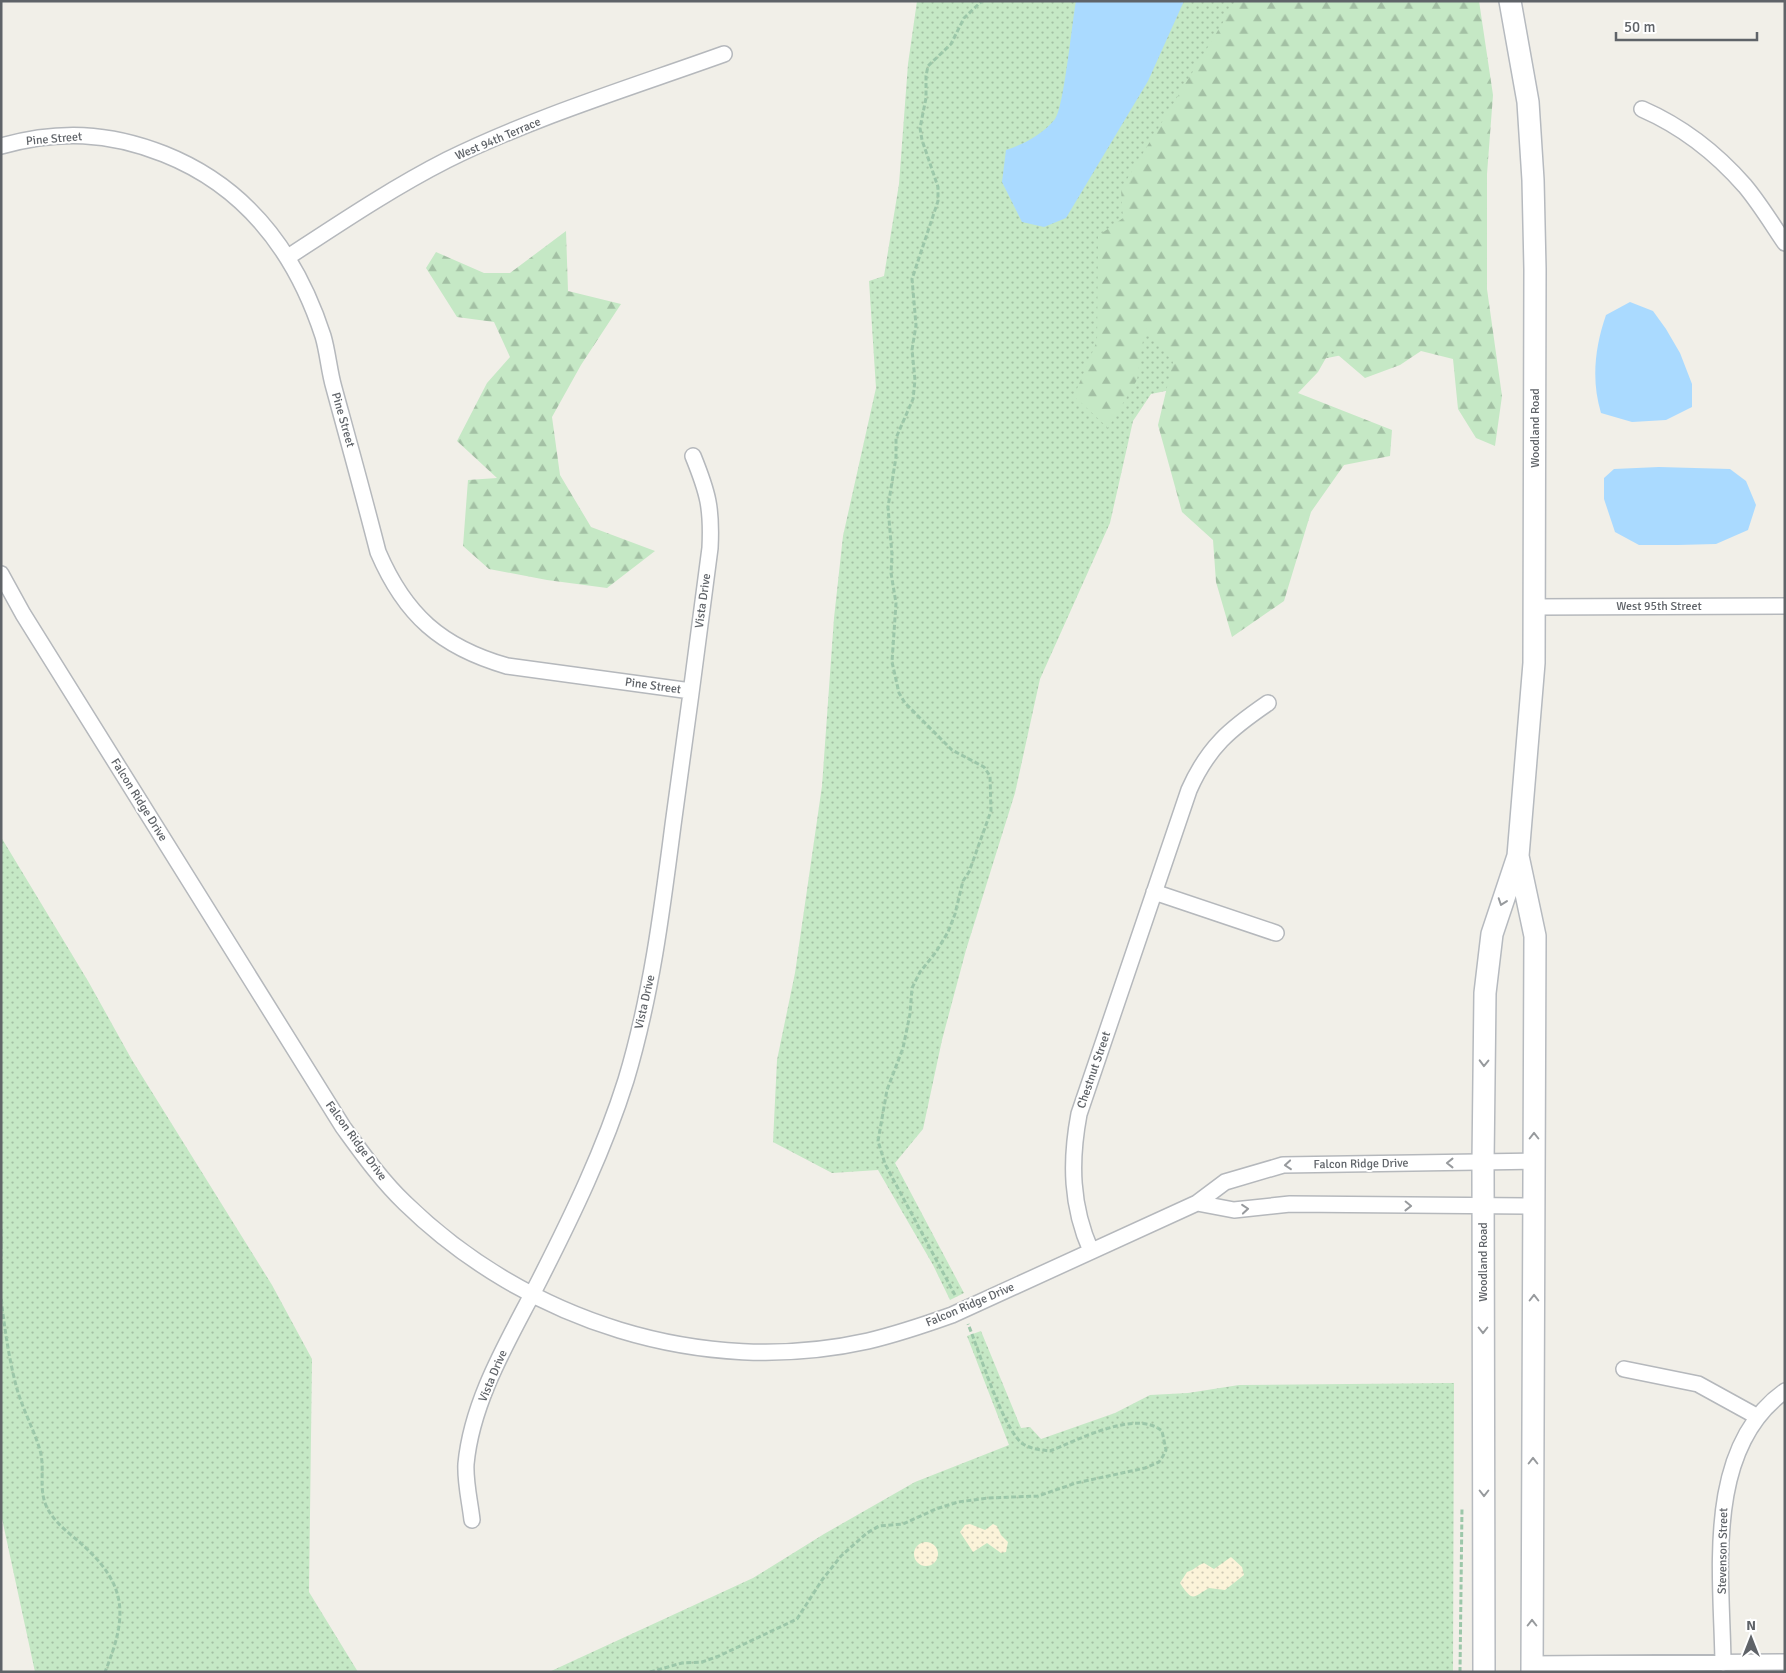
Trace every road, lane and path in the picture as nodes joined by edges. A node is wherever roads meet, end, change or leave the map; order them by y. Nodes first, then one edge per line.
1 (982, 1) edge
2 (1510, 1) edge
3 (724, 54) dead end
4 (1642, 109) dead end
5 (1, 146) edge
6 (1785, 243) edge
7 (288, 257) junction
8 (693, 456) dead end
9 (1, 574) edge
10 (1785, 606) edge
11 (1534, 607) junction
12 (691, 691) junction
13 (1268, 703) dead end
14 (1518, 856) junction
15 (1154, 892) junction
16 (1276, 933) dead end
17 (1534, 1162) junction
18 (1483, 1163) junction
19 (1197, 1203) junction
20 (1483, 1206) junction
21 (1534, 1206) junction
22 (1, 1229) edge
23 (1091, 1251) junction
24 (1, 1261) edge
25 (532, 1295) junction
26 (1, 1299) edge
27 (962, 1310) junction
28 (1624, 1369) dead end
29 (1785, 1391) edge
30 (1758, 1417) junction
31 (472, 1520) dead end
32 (1785, 1662) edge
33 (1723, 1663) junction
34 (1532, 1668) edge
35 (104, 1672) edge
36 (650, 1672) edge
37 (1484, 1672) edge

1 - 27 path
2 - 11 main road, Woodland Road
3 - 7 street, West 94th Terrace
4 - 6 street
5 - 7 street, Pine Street
7 - 12 street, Pine Street
8 - 12 street, Vista Drive
9 - 25 street, Falcon Ridge Drive
10 - 11 street, West 95th Street
11 - 14 main road, Woodland Road
12 - 25 street, Vista Drive
13 - 15 street, Chestnut Street
17 -> 14 main road, Woodland Road
14 -> 18 main road, Woodland Road
15 - 16 street
15 - 23 street, Chestnut Street
17 - 18 street, Falcon Ridge Drive
17 - 21 main road, Woodland Road
18 -> 19 street, Falcon Ridge Drive
18 - 20 main road, Woodland Road
19 -> 20 street
19 - 23 street, Falcon Ridge Drive
20 - 21 street
20 -> 37 main road, Woodland Road
34 -> 21 main road, Woodland Road
22 - 24 path
23 - 27 street, Falcon Ridge Drive
25 - 27 street, Falcon Ridge Drive
25 - 31 street, Vista Drive
26 - 35 path
27 - 36 path
28 - 30 street
29 - 30 street, Stevenson Street
30 - 33 street, Stevenson Street
32 - 33 street
33 - 34 street

